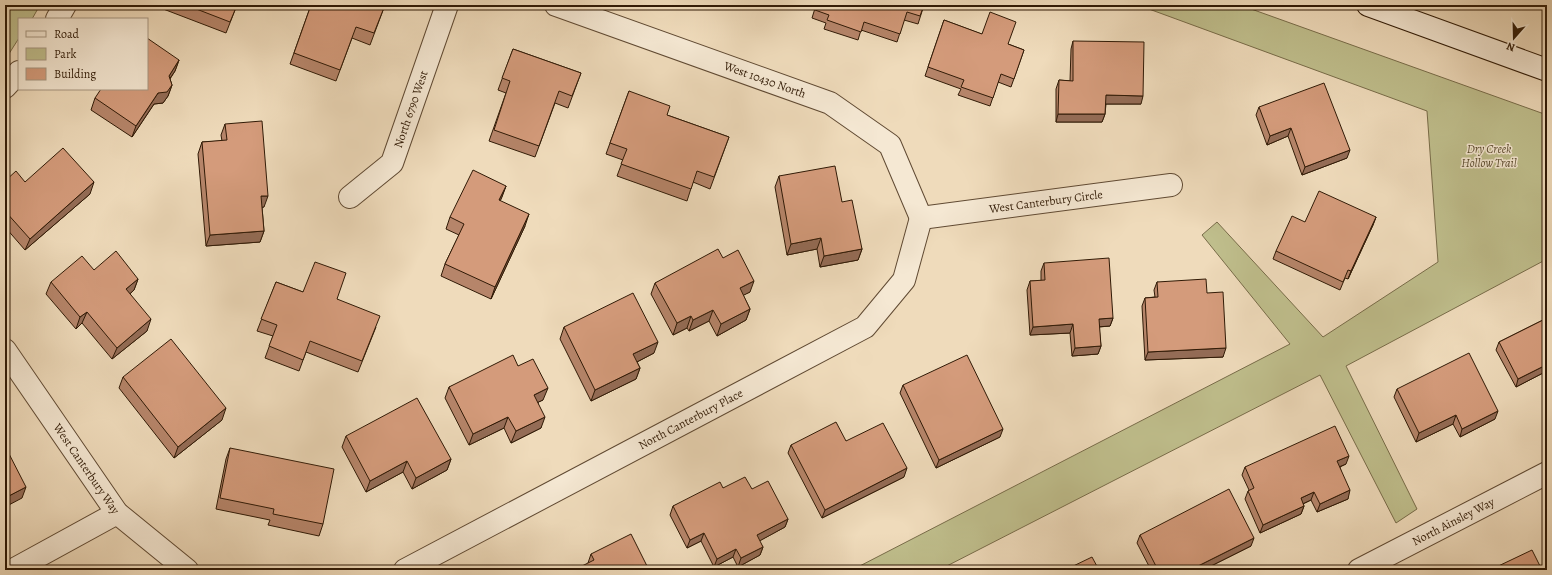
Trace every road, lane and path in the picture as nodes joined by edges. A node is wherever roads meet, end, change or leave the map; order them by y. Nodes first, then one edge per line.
1 (65, 5) edge
2 (447, 5) edge
3 (556, 5) edge
4 (1368, 5) edge
5 (58, 18) edge
6 (1547, 70) edge
7 (18, 73) edge
8 (5, 88) edge
9 (1171, 184) dead end
10 (350, 197) dead end
11 (921, 218) junction
12 (5, 350) edge
13 (1547, 473) edge
14 (117, 513) junction
15 (13, 570) edge
16 (187, 570) edge
17 (405, 570) edge
18 (1359, 570) edge

1 - 5 street
2 - 10 street, North 6790 West
3 - 11 street, West 10430 North
4 - 6 street
7 - 8 street
9 - 11 street, West Canterbury Circle
11 - 17 street, North Canterbury Place
12 - 14 street, West Canterbury Way
13 - 18 street, North Ainsley Way
14 - 15 street
14 - 16 street, West Canterbury Way

